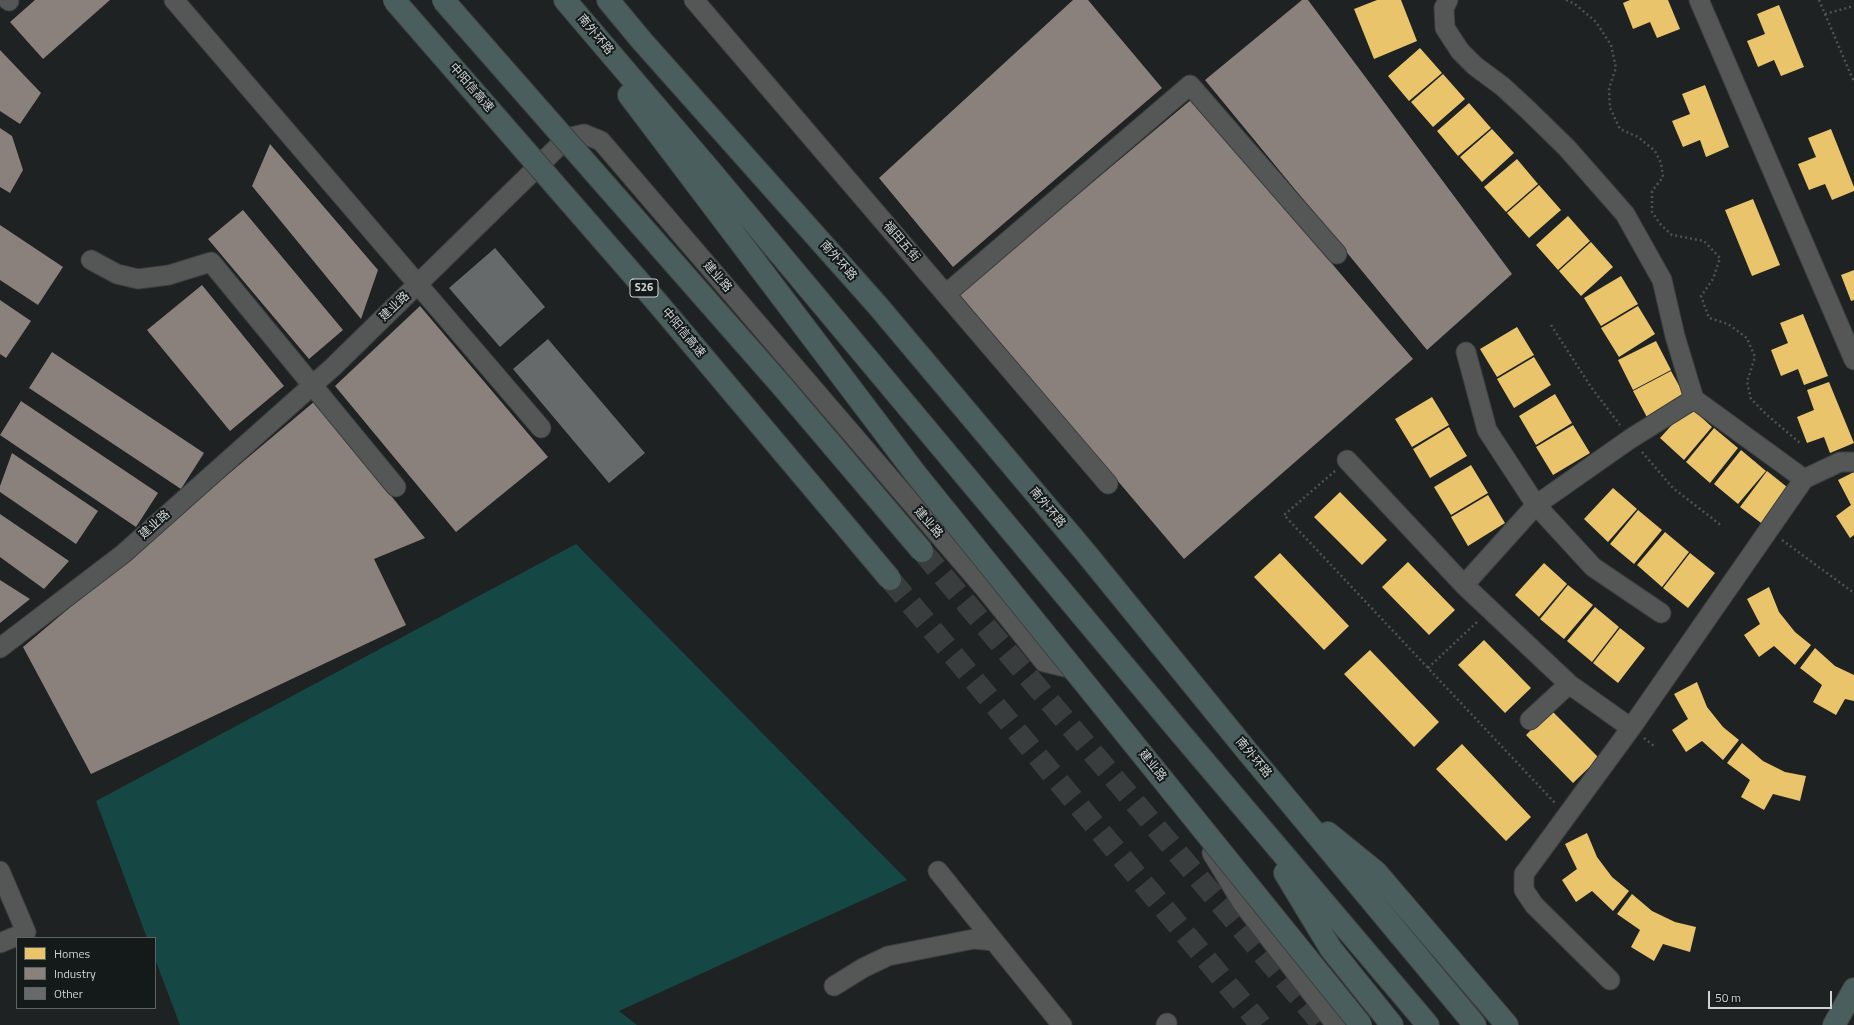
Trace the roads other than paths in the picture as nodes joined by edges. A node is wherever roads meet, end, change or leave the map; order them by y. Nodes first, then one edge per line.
1 (174, 0) edge
2 (394, 0) edge
3 (443, 0) edge
4 (557, 0) edge
5 (565, 0) edge
6 (608, 0) edge
7 (694, 0) edge
8 (1448, 0) edge
9 (1699, 0) edge
10 (1337, 254) dead end
11 (91, 260) dead end
12 (418, 285) junction
13 (946, 294) junction
14 (1466, 352) dead end
15 (1854, 360) edge
16 (313, 385) junction
17 (1694, 399) junction
18 (540, 428) dead end
19 (1347, 460) road end
20 (1854, 462) edge
21 (1804, 479) junction
22 (1108, 484) dead end
23 (396, 487) dead end
24 (1536, 505) junction
25 (922, 551) tunnel mouth
26 (890, 579) tunnel mouth
27 (1464, 585) junction
28 (1661, 613) dead end
29 (0, 648) edge
30 (1569, 684) junction
31 (1530, 720) dead end
32 (1631, 728) junction
33 (1289, 802) junction
34 (1253, 819) junction
35 (0, 871) edge
36 (938, 871) dead end
37 (994, 941) junction
38 (0, 943) edge
39 (1610, 980) dead end
40 (834, 986) dead end
41 (1850, 997) edge
42 (1062, 1025) edge
43 (1336, 1025) edge
44 (1361, 1025) edge
45 (1392, 1025) edge
46 (1428, 1025) edge
47 (1475, 1025) edge
48 (1507, 1025) edge
49 (1823, 1025) edge
50 (1834, 1025) edge

1 - 12 street
2 - 26 highway, 中阳信高速 / S26, bridge
3 - 25 highway, bridge
4 - 44 highway, bridge
5 - 34 highway, 南外环路
6 - 33 highway, 南外环路
7 - 13 street, 福田五街
8 - 17 street
9 - 15 street
10 - 13 street
11 - 16 street
12 - 16 street, 建业路
12 - 18 street
12 - 43 street, 建业路
13 - 22 street, 福田五街
14 - 24 street
16 - 23 street
16 - 29 street, 建业路
17 - 21 street
17 - 24 street
19 - 27 street
20 - 21 street
21 - 32 street
24 - 27 street
24 - 28 street
27 - 30 street
30 - 31 street
30 - 32 street
32 - 39 street
33 - 47 highway, 南外环路
33 - 48 highway
34 - 45 highway
34 - 46 highway, 南外环路
35 - 38 street
36 - 37 street
37 - 40 street
37 - 42 street
41 - 49 highway
41 - 50 highway

